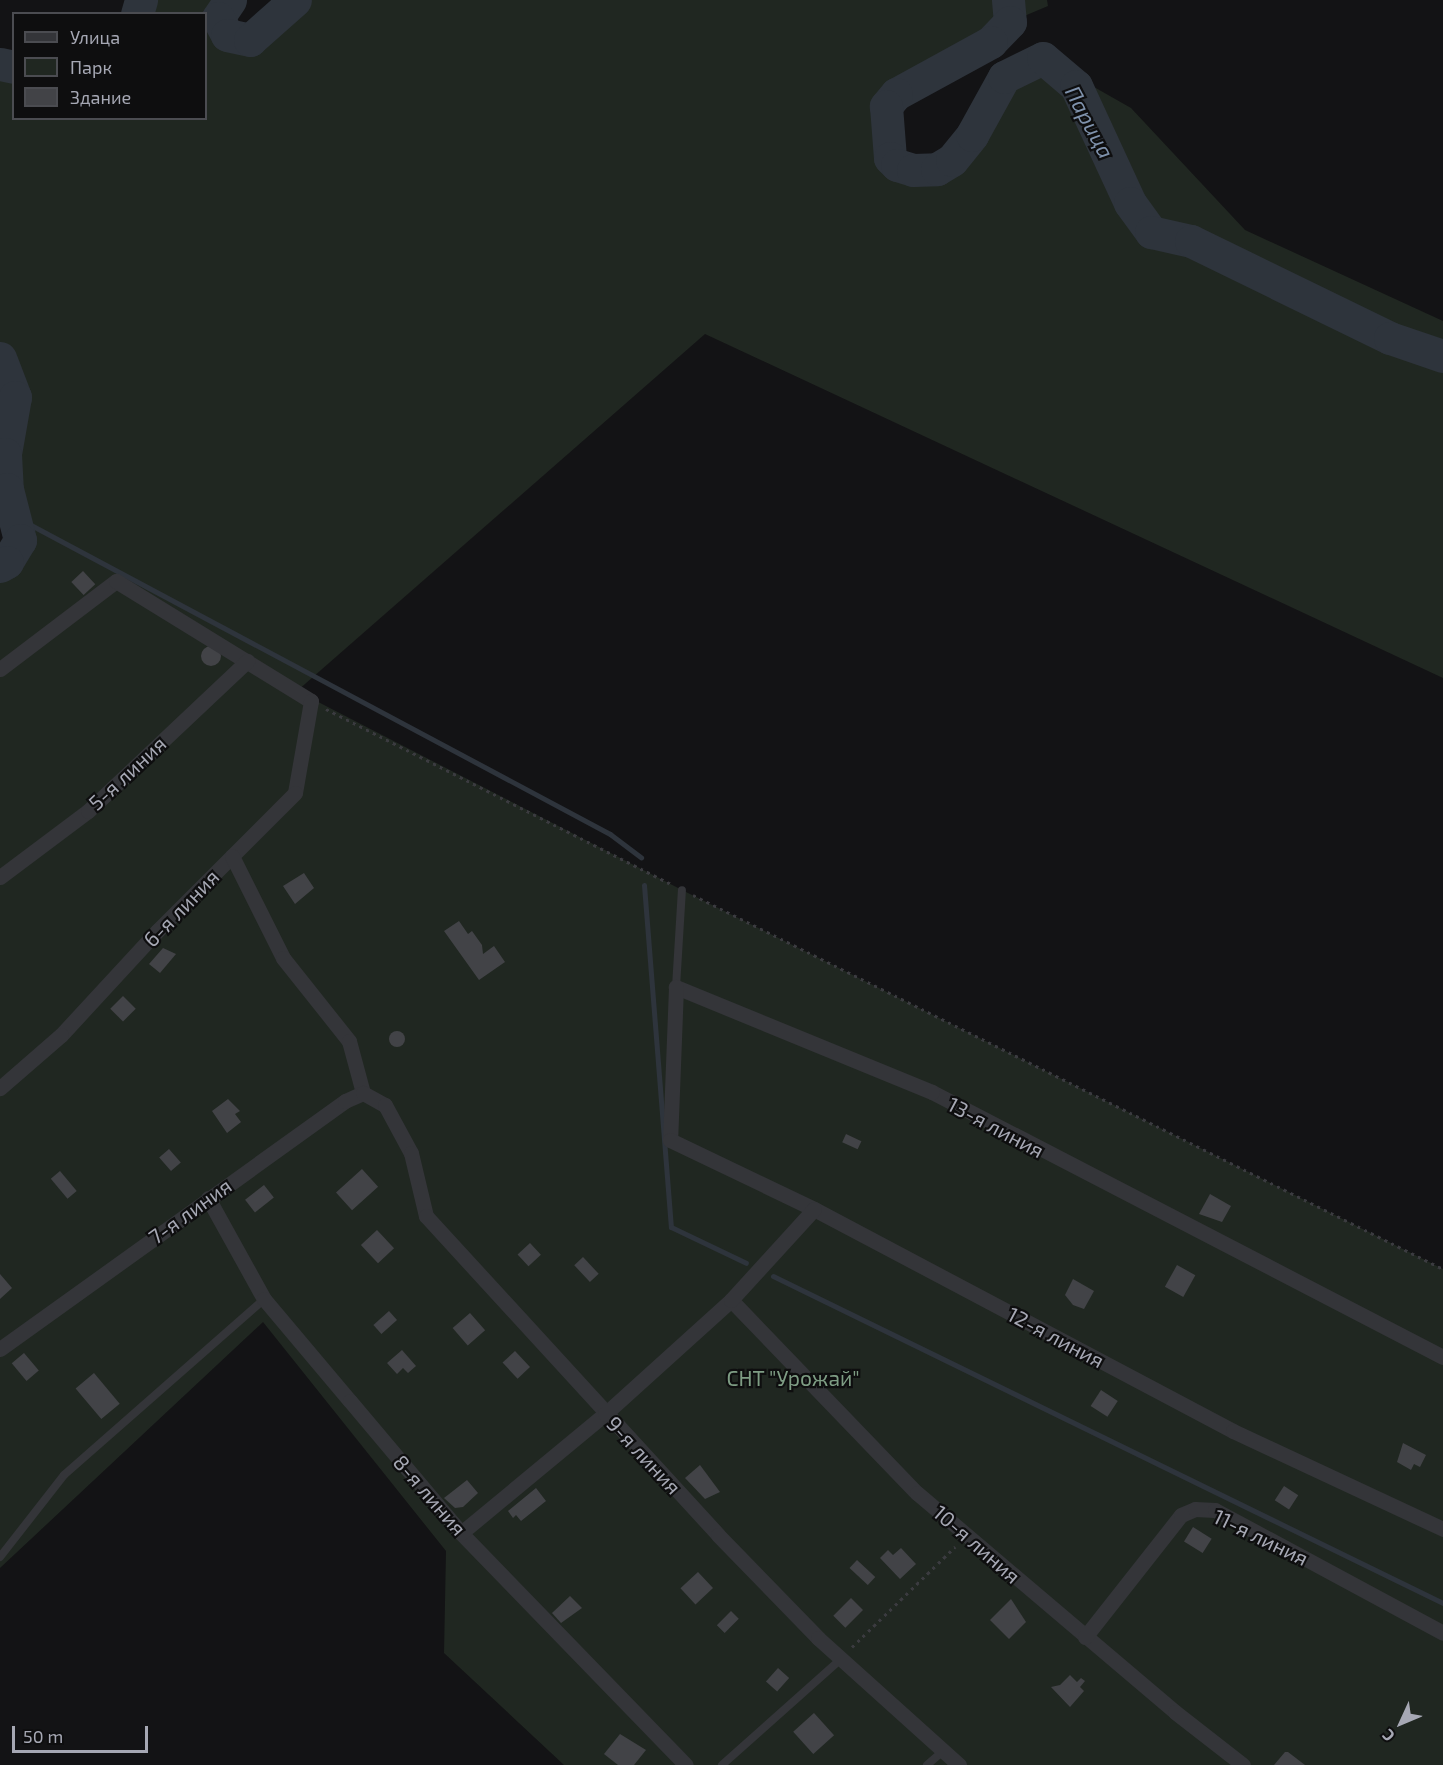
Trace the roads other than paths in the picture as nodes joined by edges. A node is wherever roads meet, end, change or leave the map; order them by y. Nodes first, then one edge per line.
1 (247, 661) junction
2 (0, 669) edge
3 (232, 856) junction
4 (0, 876) edge
5 (682, 890) road end
6 (676, 987) junction
7 (0, 1088) edge
8 (363, 1093) junction
9 (208, 1198) junction
10 (814, 1209) junction
11 (264, 1299) junction
12 (732, 1300) junction
13 (0, 1349) edge
14 (1443, 1357) edge
15 (605, 1414) junction
16 (1443, 1529) edge
17 (461, 1533) junction
18 (0, 1557) edge
19 (1443, 1633) edge
20 (1085, 1636) junction
21 (841, 1659) junction
22 (943, 1751) junction
23 (686, 1765) edge
24 (722, 1765) edge
25 (927, 1765) edge
26 (959, 1765) edge
27 (1243, 1765) edge

1 - 2 street
1 - 3 street, 6-я линия
1 - 4 street, 5-я линия
3 - 7 street, 6-я линия
3 - 8 street
5 - 6 lane
6 - 10 street, 12-я линия
6 - 14 street, 13-я линия
8 - 9 street, 7-я линия
8 - 15 street, 9-я линия
9 - 11 street, 8-я линия
9 - 13 street, 7-я линия
10 - 12 street
10 - 16 street, 12-я линия
11 - 17 street, 8-я линия
11 - 18 lane
12 - 15 street
12 - 20 street, 10-я линия
15 - 17 street
15 - 21 street, 9-я линия
17 - 23 street, 8-я линия
19 - 20 street, 11-я линия
20 - 27 street, 10-я линия
21 - 22 street, 9-я линия
21 - 24 lane
22 - 25 lane
22 - 26 street, 9-я линия

